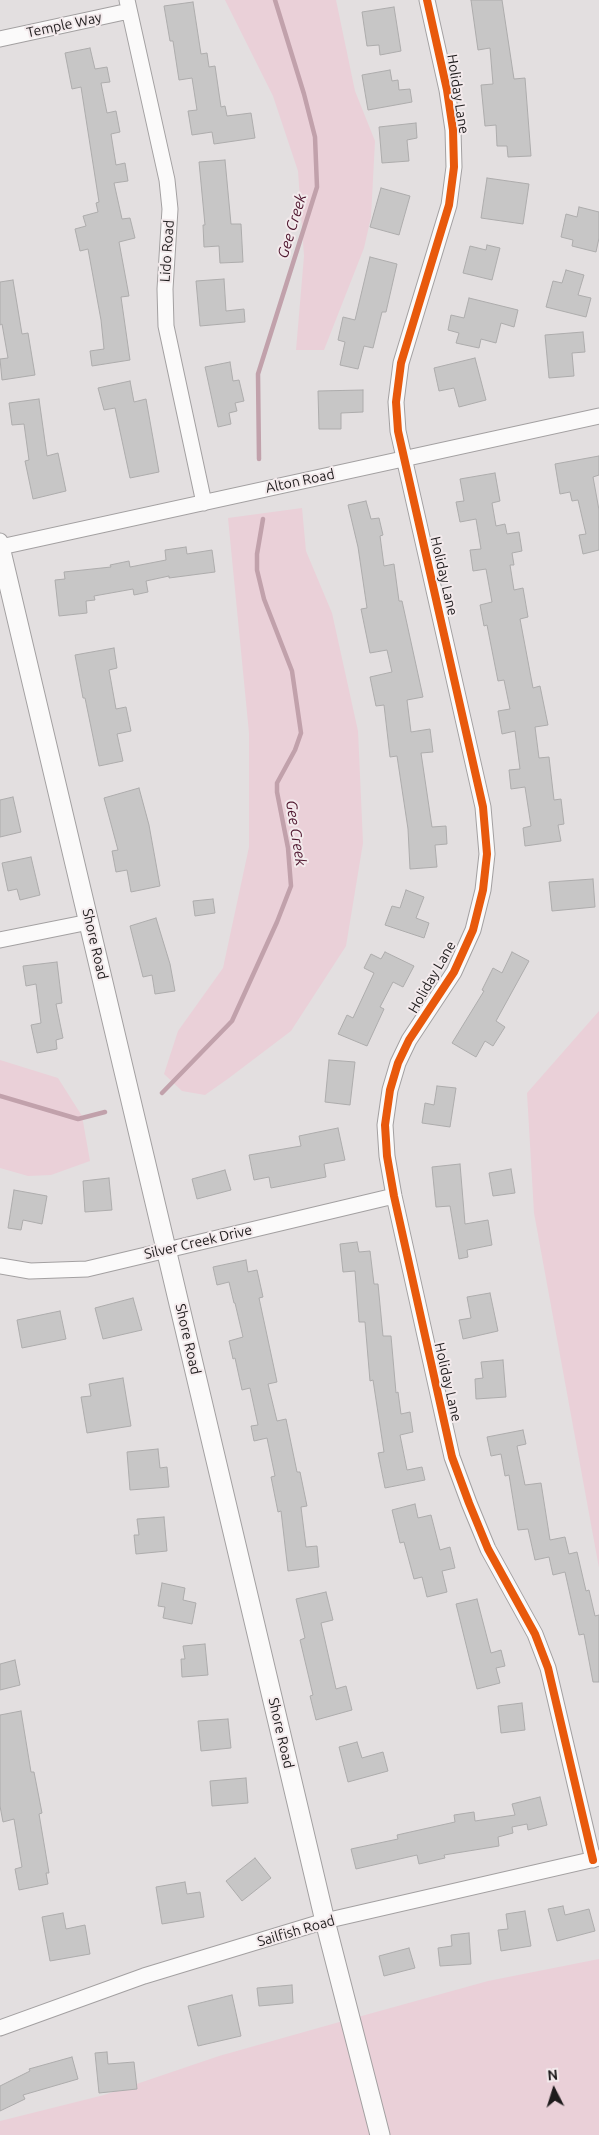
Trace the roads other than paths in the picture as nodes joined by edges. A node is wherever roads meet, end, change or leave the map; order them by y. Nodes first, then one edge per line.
1 (427, 0) edge
2 (128, 5) edge
3 (0, 39) edge
4 (599, 416) edge
5 (404, 458) junction
6 (204, 502) junction
7 (0, 545) edge
8 (89, 922) junction
9 (0, 940) edge
10 (394, 1196) junction
11 (167, 1250) junction
12 (0, 1266) edge
13 (596, 1859) edge
14 (325, 1921) junction
15 (0, 2028) edge
16 (380, 2135) edge

1 - 5 street, Holiday Lane
2 - 3 street, Temple Way
2 - 6 street, Lido Road
4 - 5 street, Alton Road
5 - 6 street, Alton Road
5 - 10 street, Holiday Lane
6 - 7 street, Alton Road
7 - 8 street, Shore Road
8 - 9 street
8 - 11 street, Shore Road
10 - 11 street, Silver Creek Drive
10 - 13 street, Holiday Lane
11 - 12 street, Silver Creek Drive
11 - 14 street, Shore Road
13 - 14 street, Sailfish Road
14 - 15 street, Sailfish Road
14 - 16 street, Shore Road

